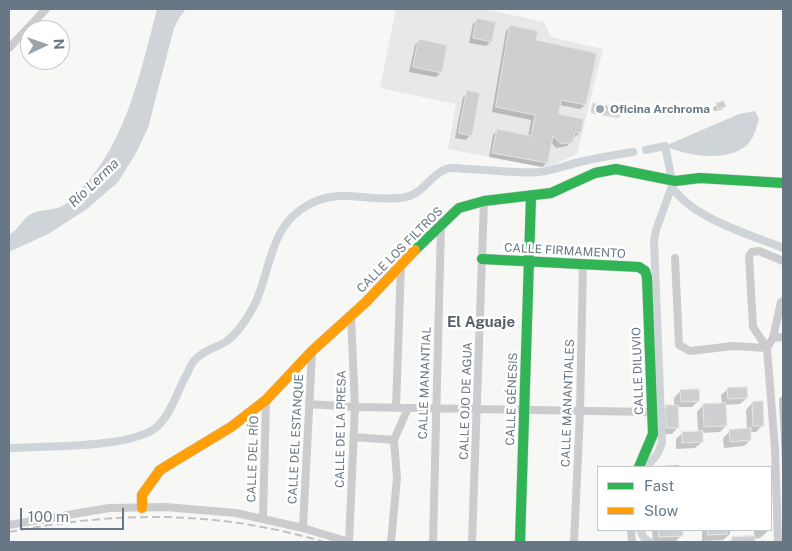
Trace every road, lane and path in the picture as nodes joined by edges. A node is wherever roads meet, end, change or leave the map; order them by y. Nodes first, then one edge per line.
1 (46, 9) edge
2 (9, 48) edge
3 (783, 183) edge
4 (530, 197) junction
5 (484, 201) junction
6 (441, 225) junction
7 (675, 258) dead end
8 (482, 260) junction
9 (783, 261) edge
10 (529, 262) junction
11 (401, 264) junction
12 (583, 264) junction
13 (644, 271) joint
14 (783, 301) edge
15 (351, 316) junction
16 (773, 338) junction
17 (783, 338) edge
18 (767, 348) junction
19 (312, 351) junction
20 (266, 400) junction
21 (309, 404) junction
22 (355, 407) junction
23 (396, 408) junction
24 (408, 408) junction
25 (435, 409) junction
26 (478, 410) junction
27 (525, 410) junction
28 (580, 412) junction
29 (651, 412) junction
30 (354, 437) junction
31 (394, 440) junction
32 (639, 466) edge
33 (780, 496) edge
34 (142, 508) junction
35 (263, 518) junction
36 (9, 525) edge
37 (303, 528) junction
38 (349, 542) edge
39 (391, 542) edge
40 (433, 542) edge
41 (472, 542) edge
42 (520, 542) edge
43 (574, 542) edge
44 (778, 542) edge

1 - 2 street
3 - 4 street, CALLE LOS FILTROS
4 - 5 street, CALLE LOS FILTROS
4 - 10 street, CALLE GÉNESIS
5 - 6 street, CALLE LOS FILTROS
5 - 8 street, CALLE OJO DE AGUA
6 - 11 street, CALLE LOS FILTROS
6 - 25 street, CALLE MANANTIAL
7 - 18 street
8 - 10 street, CALLE FIRMAMENTO
8 - 26 street, CALLE OJO DE AGUA
9 - 18 street
10 - 12 street, CALLE FIRMAMENTO
10 - 27 street, CALLE GÉNESIS
11 - 15 street, CALLE LOS FILTROS
11 - 23 street
12 - 13 street, CALLE FIRMAMENTO
12 - 28 street, CALLE MANANTIALES
13 - 29 street, CALLE DILUVIO
14 - 16 street
15 - 19 street, CALLE LOS FILTROS
15 - 22 street, CALLE DE LA PRESA
16 - 17 street
16 - 18 street
18 - 33 street
19 - 20 street, CALLE LOS FILTROS
19 - 21 street, CALLE DEL ESTANQUE
20 - 34 street, CALLE LOS FILTROS
20 - 35 street, CALLE DEL RÍO
21 - 22 street
21 - 37 street, CALLE DEL ESTANQUE
22 - 23 street
22 - 30 street, CALLE DE LA PRESA
23 - 24 street
24 - 25 street
24 - 31 street
25 - 26 street
25 - 40 street, CALLE MANANTIAL
26 - 27 street
26 - 41 street, CALLE OJO DE AGUA
27 - 28 street
27 - 42 street, CALLE GÉNESIS
28 - 29 street
28 - 43 street, CALLE MANANTIALES
29 - 32 street, CALLE DILUVIO
30 - 31 street
30 - 38 street, CALLE DE LA PRESA
31 - 39 street
33 - 44 street
34 - 35 street
34 - 36 street
35 - 37 street
37 - 38 street

